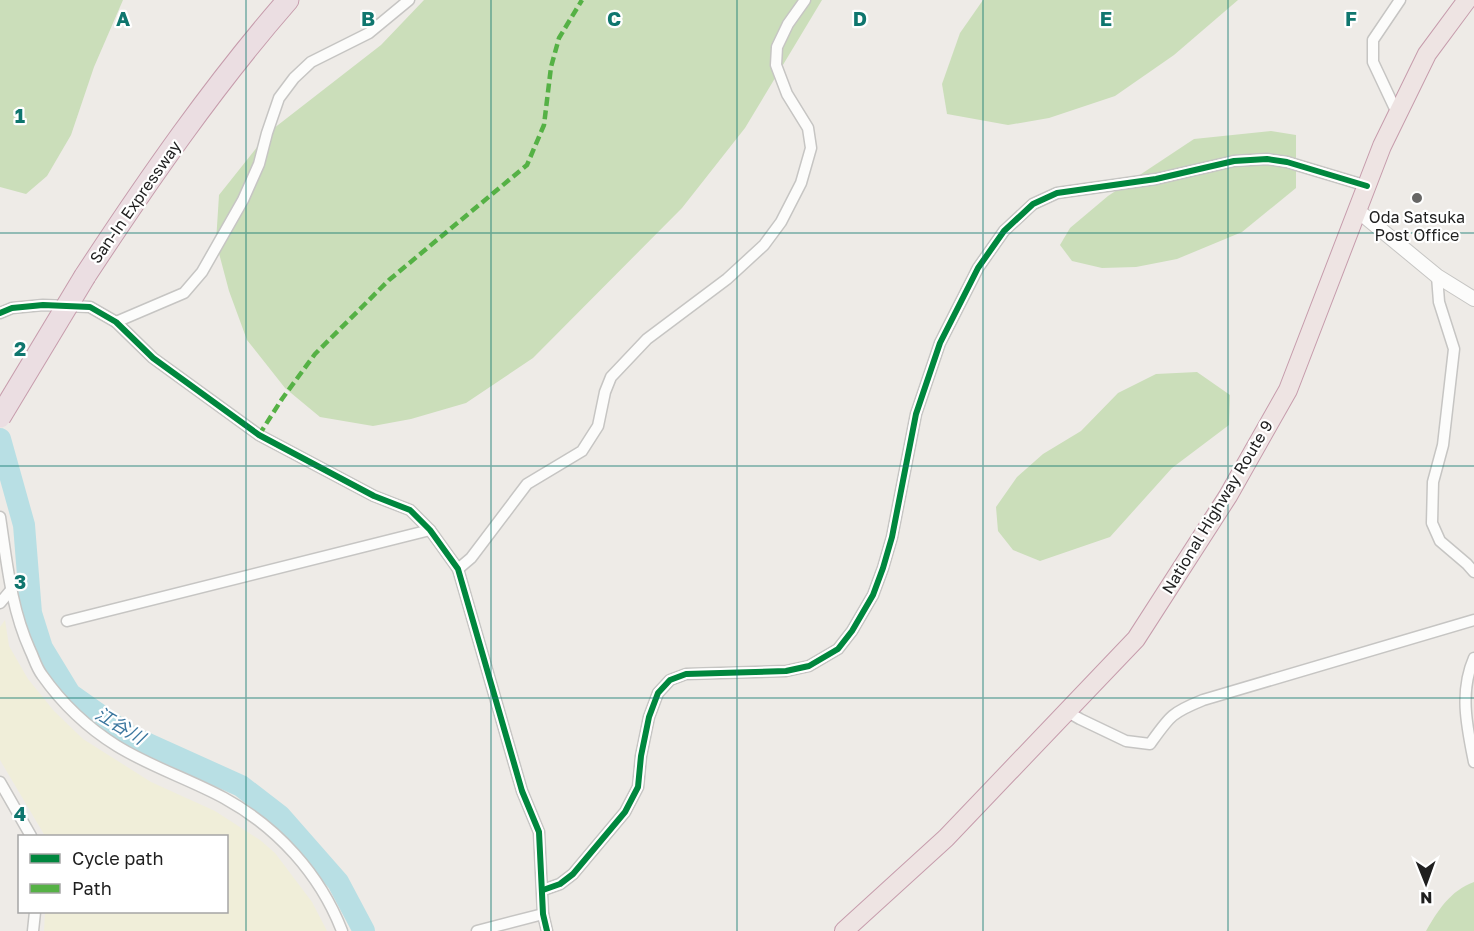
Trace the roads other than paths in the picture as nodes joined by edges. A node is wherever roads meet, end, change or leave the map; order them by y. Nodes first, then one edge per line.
1 (288, 0) edge
2 (409, 0) edge
3 (805, 0) edge
4 (1400, 0) edge
5 (1467, 0) edge
6 (1397, 113) junction
7 (1366, 186) junction
8 (1357, 210) junction
9 (1437, 276) junction
10 (1474, 299) edge
11 (0, 313) edge
12 (116, 322) junction
13 (0, 417) edge
14 (0, 517) edge
15 (430, 530) junction
16 (458, 569) junction
17 (1474, 572) edge
18 (11, 590) junction
19 (0, 603) edge
20 (1474, 620) edge
21 (67, 621) dead end
22 (1474, 658) edge
23 (1066, 711) junction
24 (1474, 762) edge
25 (0, 782) edge
26 (31, 835) edge
27 (543, 890) junction
28 (34, 913) edge
29 (543, 914) junction
30 (33, 931) edge
31 (342, 931) edge
32 (477, 931) edge
33 (547, 931) edge
34 (844, 931) edge

1 - 13 highway, San-In Expressway, bridge
2 - 12 street
3 - 16 street
4 - 6 street
5 - 6 highway, National Highway Route 9
6 - 7 highway, National Highway Route 9
7 - 8 highway, National Highway Route 9
7 - 27 street
8 - 9 street
8 - 23 highway, National Highway Route 9
9 - 10 street
9 - 17 street
11 - 12 street
12 - 15 street
14 - 18 street
15 - 16 street
15 - 21 street
16 - 27 street
18 - 19 street
18 - 31 street
20 - 23 street
22 - 24 street
23 - 34 highway, National Highway Route 9
25 - 26 street
27 - 29 street
28 - 30 street
29 - 32 street
29 - 33 street

